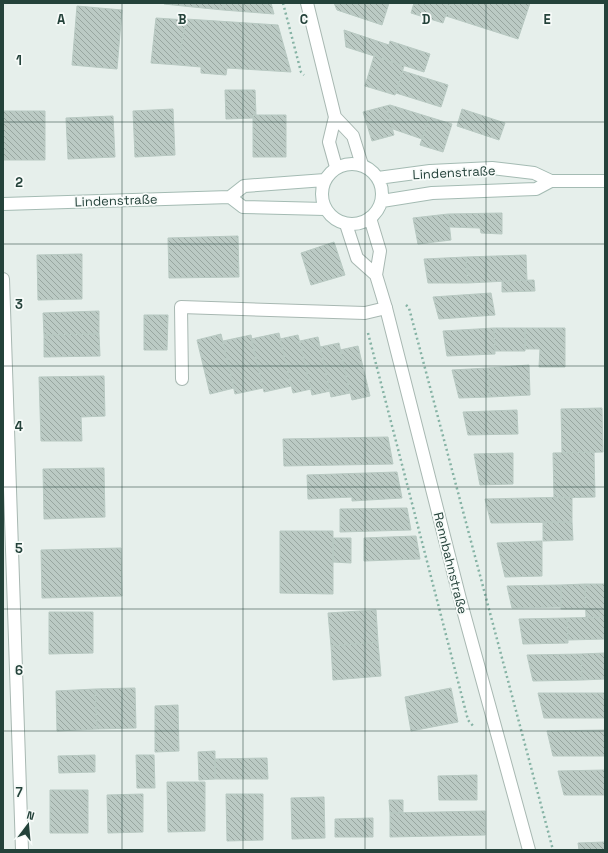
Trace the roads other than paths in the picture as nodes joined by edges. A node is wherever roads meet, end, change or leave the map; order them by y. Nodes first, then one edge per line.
1 (307, 3) edge
2 (335, 117) junction
3 (362, 165) junction
4 (336, 167) junction
5 (378, 178) junction
6 (325, 180) junction
7 (551, 181) junction
8 (605, 181) edge
9 (230, 197) junction
10 (382, 201) junction
11 (3, 204) edge
12 (325, 209) junction
13 (370, 218) junction
14 (346, 224) junction
15 (376, 275) junction
16 (3, 279) edge
17 (386, 308) junction
18 (182, 379) dead end
19 (6, 492) edge
20 (22, 850) edge
21 (529, 850) edge

1 - 2 street
2 - 3 street
2 - 4 street
3 - 4 street
3 - 5 street
4 - 6 street
5 - 7 street, Lindenstraße
5 - 10 street
6 - 9 street
6 - 12 street
7 - 8 street, Lindenstraße
7 - 10 street, Lindenstraße
9 - 11 street, Lindenstraße
9 - 12 street
10 - 13 street
12 - 14 street
13 - 14 street
13 - 15 street, Rennbahnstraße
14 - 15 street
15 - 17 street, Rennbahnstraße
16 - 19 street
17 - 18 street
17 - 21 street, Rennbahnstraße
19 - 20 street

